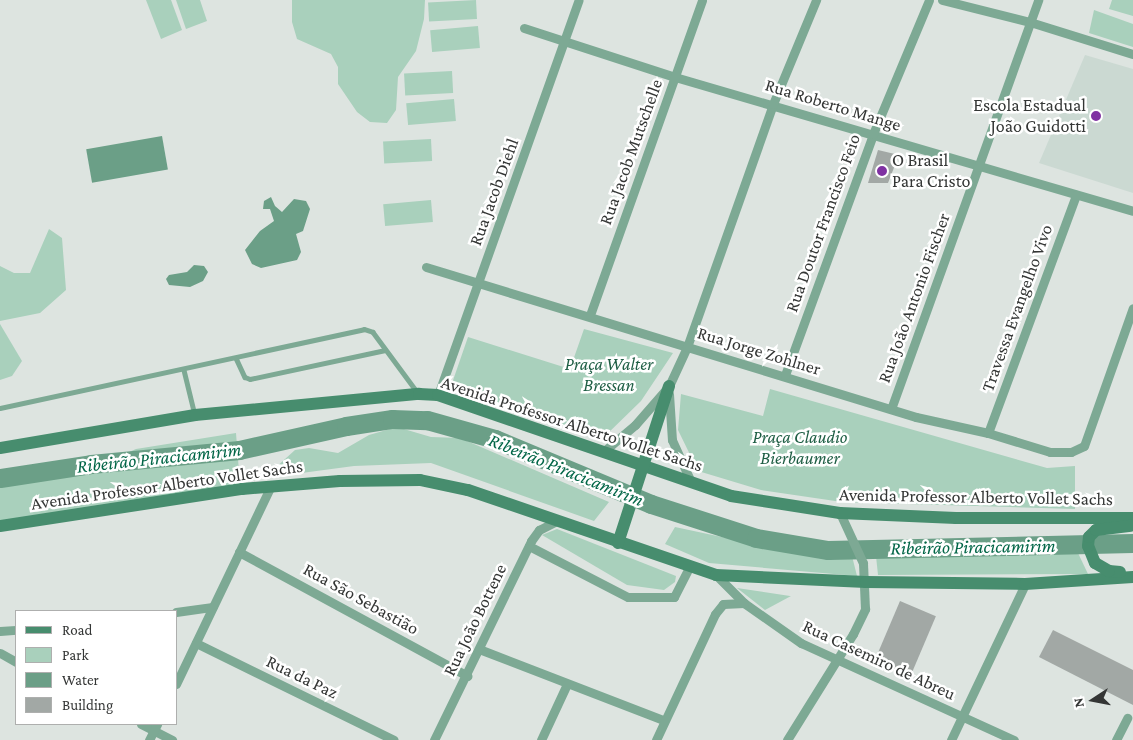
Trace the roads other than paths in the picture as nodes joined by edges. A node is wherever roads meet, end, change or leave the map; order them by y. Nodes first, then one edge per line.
1 (580, 0) edge
2 (702, 0) edge
3 (816, 0) edge
4 (929, 0) edge
5 (942, 0) edge
6 (1038, 0) edge
7 (1030, 22) junction
8 (524, 28) dead end
9 (564, 42) junction
10 (1133, 54) edge
11 (675, 77) junction
12 (773, 104) junction
13 (873, 134) junction
14 (979, 166) junction
15 (1076, 195) junction
16 (1133, 211) edge
17 (426, 268) dead end
18 (479, 282) junction
19 (1133, 308) edge
20 (590, 315) junction
21 (687, 347) junction
22 (385, 350) junction
23 (236, 358) junction
24 (184, 370) junction
25 (785, 375) junction
26 (670, 386) junction
27 (419, 394) junction
28 (438, 395) junction
29 (0, 408) edge
30 (891, 409) junction
31 (195, 415) junction
32 (988, 433) junction
33 (0, 448) edge
34 (603, 452) junction
35 (644, 465) junction
36 (691, 482) junction
37 (270, 486) junction
38 (840, 514) junction
39 (1133, 518) edge
40 (555, 522) junction
41 (0, 526) edge
42 (1133, 526) edge
43 (618, 543) junction
44 (529, 546) junction
45 (239, 552) junction
46 (689, 567) junction
47 (1133, 573) edge
48 (716, 575) junction
49 (1133, 577) edge
50 (866, 582) junction
51 (1025, 584) junction
52 (744, 603) junction
53 (213, 607) junction
54 (178, 612) edge
55 (15, 630) edge
56 (0, 632) edge
57 (196, 643) junction
58 (479, 649) junction
59 (0, 653) edge
60 (15, 661) edge
61 (835, 661) junction
62 (467, 676) junction
63 (178, 680) edge
64 (567, 684) junction
65 (960, 716) junction
66 (1127, 718) dead end
67 (663, 720) junction
68 (156, 727) edge
69 (150, 740) edge
70 (172, 740) edge
71 (394, 740) edge
72 (434, 740) edge
73 (540, 740) edge
74 (656, 740) edge
75 (787, 740) edge
76 (951, 740) edge
77 (1014, 740) edge
78 (1116, 740) edge

1 - 9 street, Rua Jacob Diehl
2 - 11 street, Rua Jacob Mutschelle
3 - 12 street
4 - 13 street, Rua Doutor Francisco Feio
5 - 7 street
6 - 7 street, Rua João Antonio Fischer
7 - 10 street
7 - 14 street, Rua João Antonio Fischer
8 - 9 street, Rua Roberto Mange
9 - 11 street, Rua Roberto Mange
9 - 18 street, Rua Jacob Diehl
11 - 12 street, Rua Roberto Mange
11 - 20 street, Rua Jacob Mutschelle
12 - 13 street, Rua Roberto Mange
12 - 21 street
13 - 14 street, Rua Roberto Mange
13 - 25 street, Rua Doutor Francisco Feio
14 - 15 street, Rua Roberto Mange
14 - 30 street, Rua João Antonio Fischer
15 - 16 street, Rua Roberto Mange
15 - 32 street, Travessa Evangelho Vivo
17 - 18 street, Rua Jorge Zohlner
18 - 20 street, Rua Jorge Zohlner
18 - 28 street, Rua Jacob Diehl
19 - 32 street, Rua Jorge Zohlner
20 - 21 street, Rua Jorge Zohlner
21 - 25 street, Rua Jorge Zohlner
21 - 26 street
22 - 23 lane
22 - 23 lane
22 - 27 lane
23 - 24 lane
24 - 29 lane
24 - 31 lane
25 - 30 street, Rua Jorge Zohlner
26 - 34 street
26 - 35 main road
26 - 36 street
27 - 28 main road, Avenida Professor Alberto Vollet Sachs
27 - 31 main road, Avenida Professor Alberto Vollet Sachs
28 - 34 main road, Avenida Professor Alberto Vollet Sachs
30 - 32 street, Rua Jorge Zohlner
31 - 33 main road, Avenida Professor Alberto Vollet Sachs
34 - 35 main road, Avenida Professor Alberto Vollet Sachs
35 - 36 main road, Avenida Professor Alberto Vollet Sachs
35 - 43 main road
36 - 38 main road, Avenida Professor Alberto Vollet Sachs
37 - 40 main road, Avenida Professor Alberto Vollet Sachs
37 - 41 main road, Avenida Professor Alberto Vollet Sachs
37 - 45 street
38 - 39 main road, Avenida Professor Alberto Vollet Sachs
38 - 50 street
40 - 43 main road, Avenida Professor Alberto Vollet Sachs
40 - 44 street, Rua João Bottene
42 - 47 main road
43 - 46 main road, Avenida Professor Alberto Vollet Sachs
44 - 46 street
44 - 58 street, Rua João Bottene
45 - 53 street
45 - 62 street, Rua São Sebastião
46 - 48 main road, Avenida Professor Alberto Vollet Sachs
48 - 50 main road, Avenida Professor Alberto Vollet Sachs
48 - 52 street, Rua Casemiro de Abreu
49 - 51 main road, Avenida Professor Alberto Vollet Sachs
50 - 51 main road, Avenida Professor Alberto Vollet Sachs
50 - 61 street
51 - 65 street
52 - 61 street, Rua Casemiro de Abreu
52 - 67 street
53 - 54 street
53 - 57 street
55 - 56 street
57 - 63 street
57 - 71 street, Rua da Paz
58 - 62 street, Rua João Bottene
58 - 64 street
59 - 60 street
61 - 65 street, Rua Casemiro de Abreu
61 - 75 street
62 - 72 street, Rua João Bottene
64 - 67 street
64 - 73 street
65 - 76 street
65 - 77 street, Rua Casemiro de Abreu
66 - 78 street
67 - 74 street
68 - 69 street
68 - 70 street

